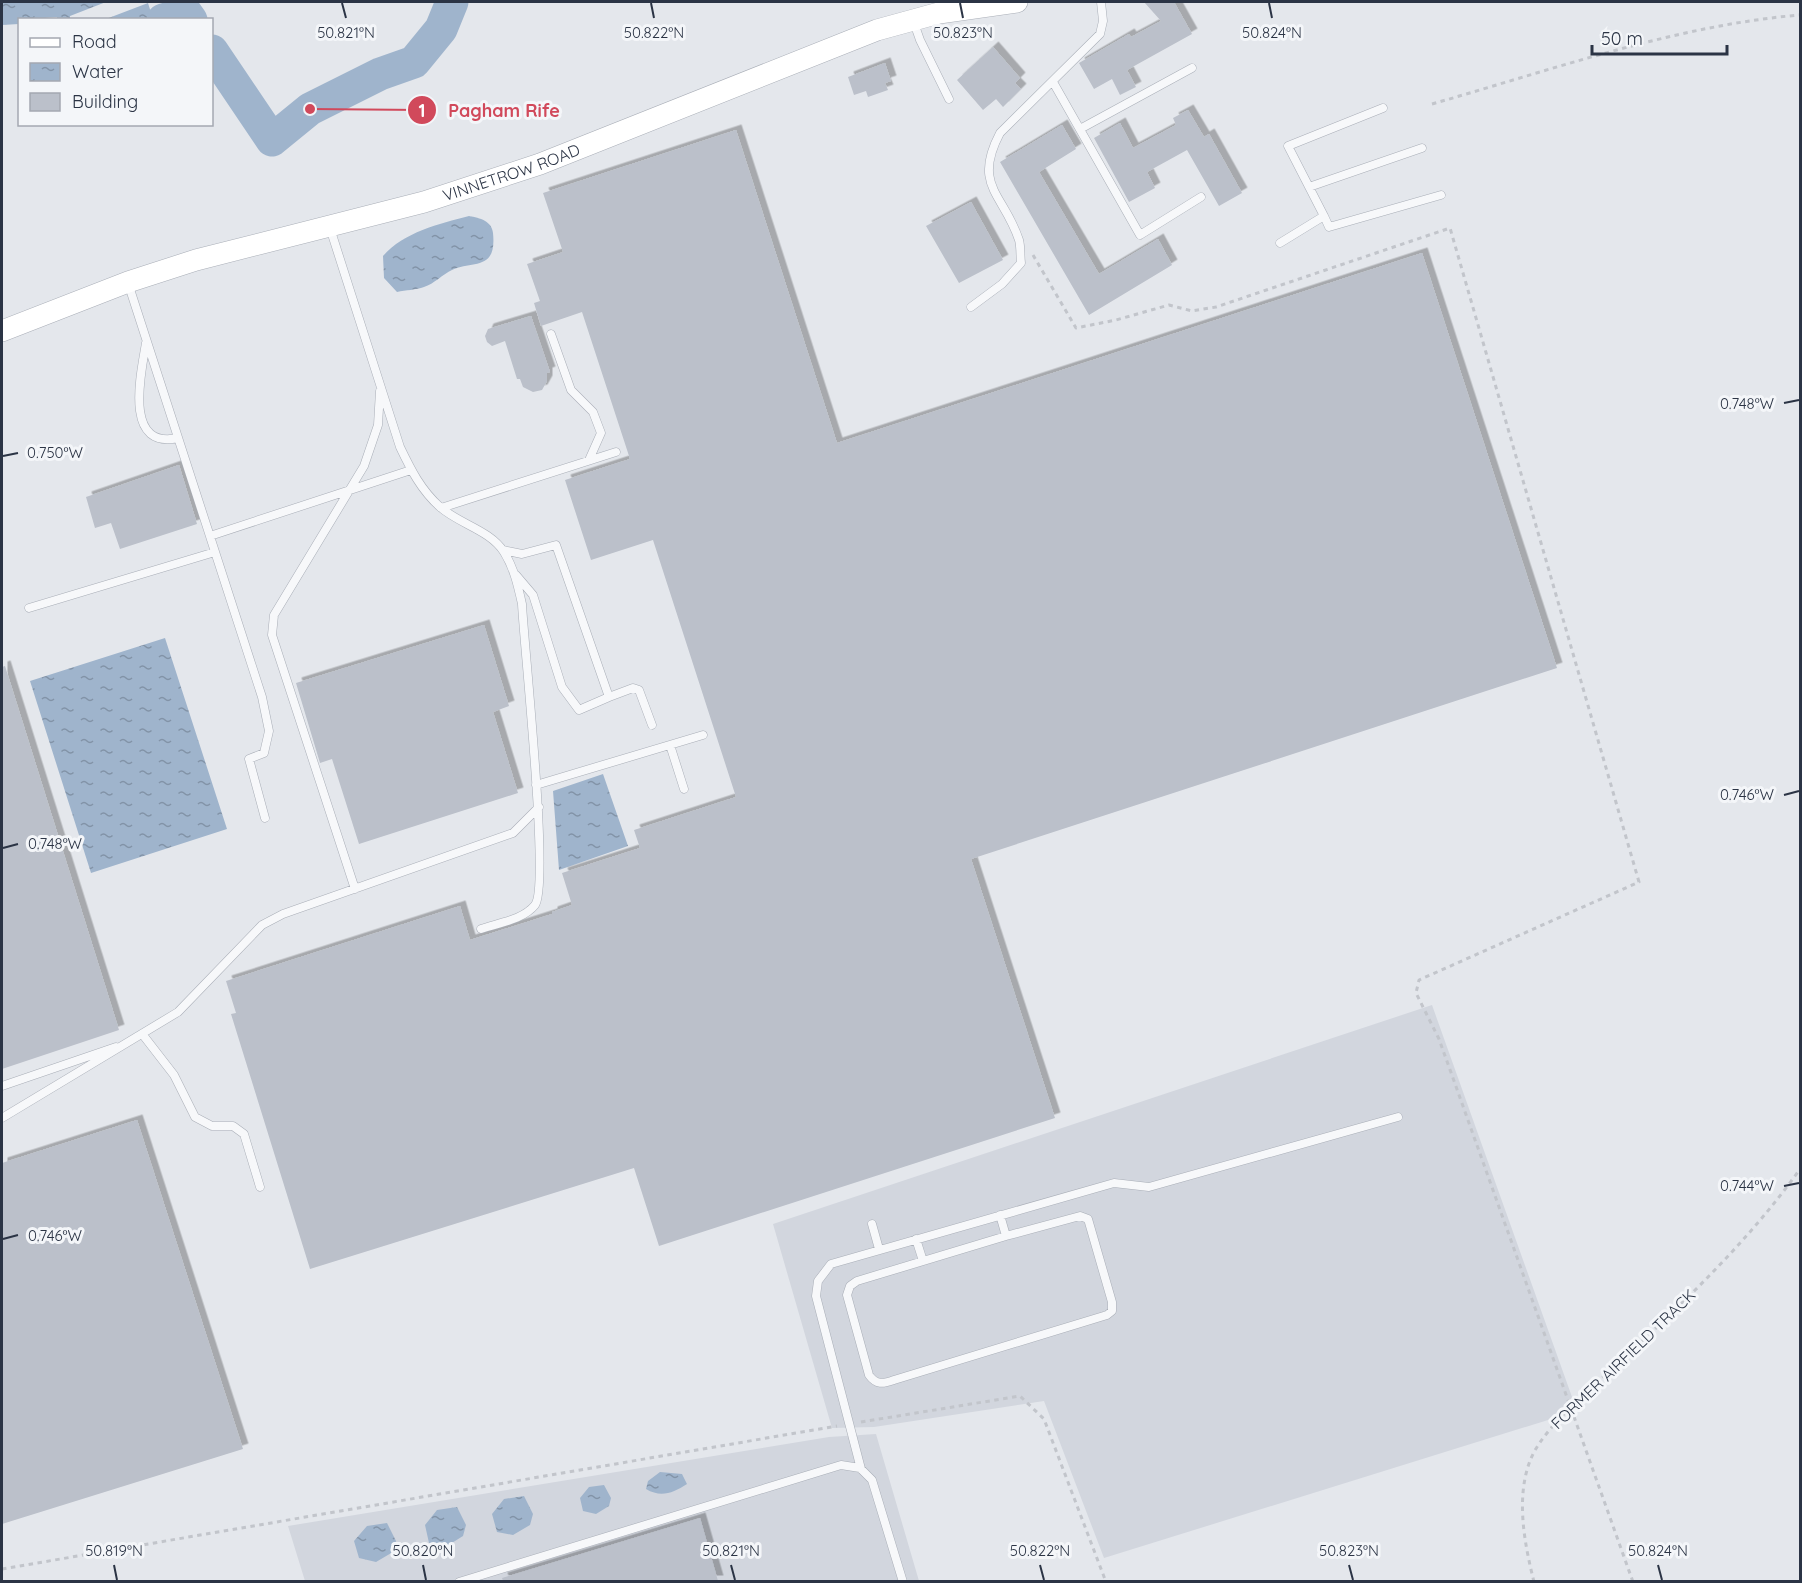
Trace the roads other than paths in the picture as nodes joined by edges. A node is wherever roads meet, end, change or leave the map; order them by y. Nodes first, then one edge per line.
1 (1017, 2) edge
2 (1101, 2) edge
3 (913, 19) junction
4 (1192, 68) dead end
5 (1053, 82) junction
6 (949, 99) dead end
7 (1383, 108) dead end
8 (1080, 129) junction
9 (1422, 148) dead end
10 (1309, 187) junction
11 (1442, 195) dead end
12 (1201, 197) dead end
13 (1324, 216) junction
14 (330, 226) junction
15 (1280, 243) dead end
16 (128, 282) junction
17 (971, 308) dead end
18 (2, 331) edge
19 (551, 334) dead end
20 (146, 341) junction
21 (380, 385) junction
22 (178, 438) junction
23 (616, 452) dead end
24 (589, 460) junction
25 (411, 470) junction
26 (351, 488) junction
27 (441, 508) junction
28 (210, 536) junction
29 (503, 550) junction
30 (215, 552) junction
31 (514, 573) junction
32 (29, 608) dead end
33 (609, 697) junction
34 (652, 725) dead end
35 (703, 735) dead end
36 (670, 745) junction
37 (536, 785) junction
38 (684, 789) dead end
39 (539, 807) junction
40 (265, 819) dead end
41 (356, 889) junction
42 (481, 929) dead end
43 (142, 1035) junction
44 (131, 1042) junction
45 (2, 1086) edge
46 (1398, 1117) dead end
47 (2, 1118) edge
48 (260, 1187) dead end
49 (1000, 1215) junction
50 (872, 1224) dead end
51 (1006, 1236) junction
52 (916, 1239) junction
53 (879, 1249) junction
54 (923, 1261) junction
55 (861, 1469) junction
56 (459, 1581) edge
57 (903, 1581) edge

1 - 3 street, VINNETROW ROAD
2 - 5 lane
3 - 6 lane
3 - 14 street, VINNETROW ROAD
4 - 8 lane
5 - 8 lane
5 - 17 lane
7 - 10 lane
8 - 12 lane
9 - 10 lane
10 - 13 lane
11 - 13 lane
13 - 15 lane
14 - 16 street, VINNETROW ROAD
14 - 21 lane
16 - 18 street, VINNETROW ROAD
16 - 20 lane
19 - 24 lane
20 - 22 lane
20 - 22 lane
21 - 25 lane
21 - 26 lane
22 - 28 lane
23 - 24 lane
24 - 27 lane
25 - 26 lane
25 - 27 lane
26 - 28 lane
26 - 41 lane
27 - 29 lane
28 - 30 lane
29 - 31 lane
29 - 33 lane
30 - 32 lane
30 - 40 lane
31 - 33 lane
31 - 37 lane
33 - 34 lane
35 - 36 lane
36 - 37 lane
36 - 38 lane
37 - 39 lane
39 - 41 lane
39 - 42 lane
41 - 43 lane
43 - 44 lane
43 - 48 lane
44 - 45 lane
44 - 47 lane
46 - 49 lane
49 - 51 lane
49 - 52 lane
50 - 53 lane
51 - 54 lane
51 - 54 lane
52 - 53 lane
52 - 54 lane
53 - 55 lane
55 - 56 lane
55 - 57 lane

